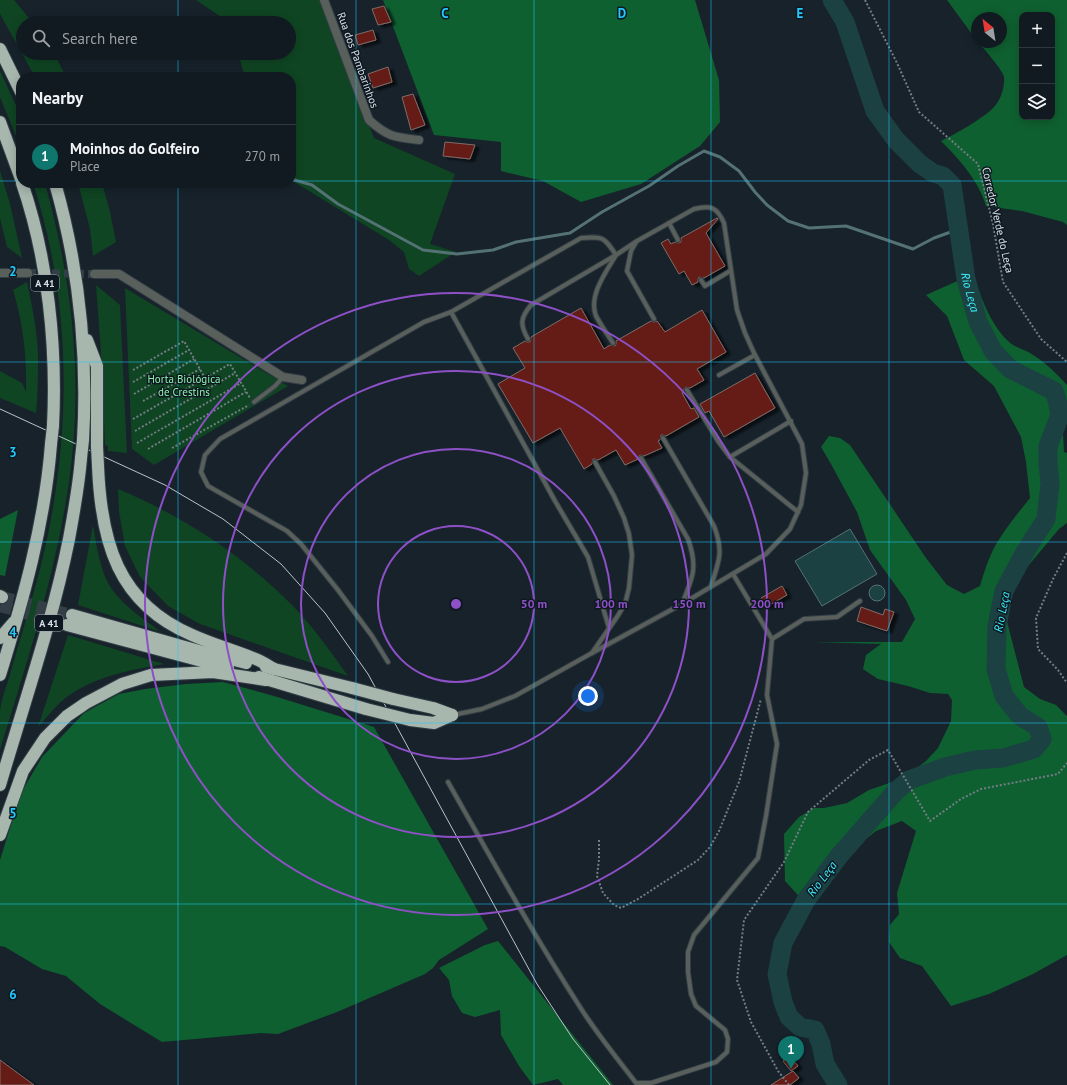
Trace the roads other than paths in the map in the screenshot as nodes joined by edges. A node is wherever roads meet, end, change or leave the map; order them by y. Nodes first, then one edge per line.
1 (324, 0) edge
2 (0, 49) edge
3 (16, 82) edge
4 (0, 122) edge
5 (419, 140) dead end
6 (16, 165) edge
7 (24, 188) edge
8 (56, 188) edge
9 (668, 223) junction
10 (678, 240) dead end
11 (637, 241) junction
12 (616, 255) junction
13 (730, 271) junction
14 (0, 272) edge
15 (28, 273) tunnel mouth
16 (94, 274) tunnel mouth
17 (701, 280) dead end
18 (451, 312) junction
19 (654, 319) dead end
20 (83, 329) junction
21 (528, 339) dead end
22 (613, 343) dead end
23 (755, 355) junction
24 (719, 375) dead end
25 (283, 377) junction
26 (302, 380) joint
27 (687, 390) dead end
28 (305, 391) junction
29 (253, 402) road end
30 (791, 421) junction
31 (663, 438) dead end
32 (730, 456) junction
33 (641, 458) dead end
34 (595, 462) dead end
35 (798, 512) junction
36 (734, 574) junction
37 (711, 587) junction
38 (860, 601) dead end
39 (682, 604) junction
40 (17, 618) junction
41 (609, 628) junction
42 (0, 638) edge
43 (772, 639) junction
44 (592, 653) junction
45 (388, 662) dead end
46 (274, 669) junction
47 (0, 676) edge
48 (266, 680) junction
49 (452, 715) junction
50 (448, 782) dead end
51 (0, 785) edge
52 (0, 835) edge

1 - 5 street, Rua dos Pambarinhos
2 - 3 highway
4 - 6 highway
7 - 40 highway, A 41, bridge
8 - 20 highway, A 41
9 - 10 lane
9 - 11 lane
9 - 13 lane
11 - 12 lane
11 - 19 lane
12 - 18 lane
12 - 21 lane
12 - 22 lane
13 - 17 lane
13 - 23 lane
14 - 15 street
16 - 25 street
18 - 28 lane
18 - 41 lane
20 - 46 highway, bridge
20 - 51 highway, A 41, bridge
23 - 24 lane
23 - 30 lane
25 - 26 street
25 - 29 lane
26 - 28 lane
27 - 32 lane
28 - 45 lane
30 - 32 lane
30 - 35 lane
31 - 37 lane
32 - 35 lane
33 - 39 lane
34 - 41 lane
35 - 36 lane
36 - 37 lane
36 - 43 lane
37 - 39 lane
38 - 43 lane
39 - 44 lane
40 - 42 highway
40 - 47 highway, A 41
41 - 44 lane
43 - 50 lane
44 - 49 lane
46 - 48 highway
46 - 49 highway, bridge
48 - 49 highway, bridge
48 - 52 highway

